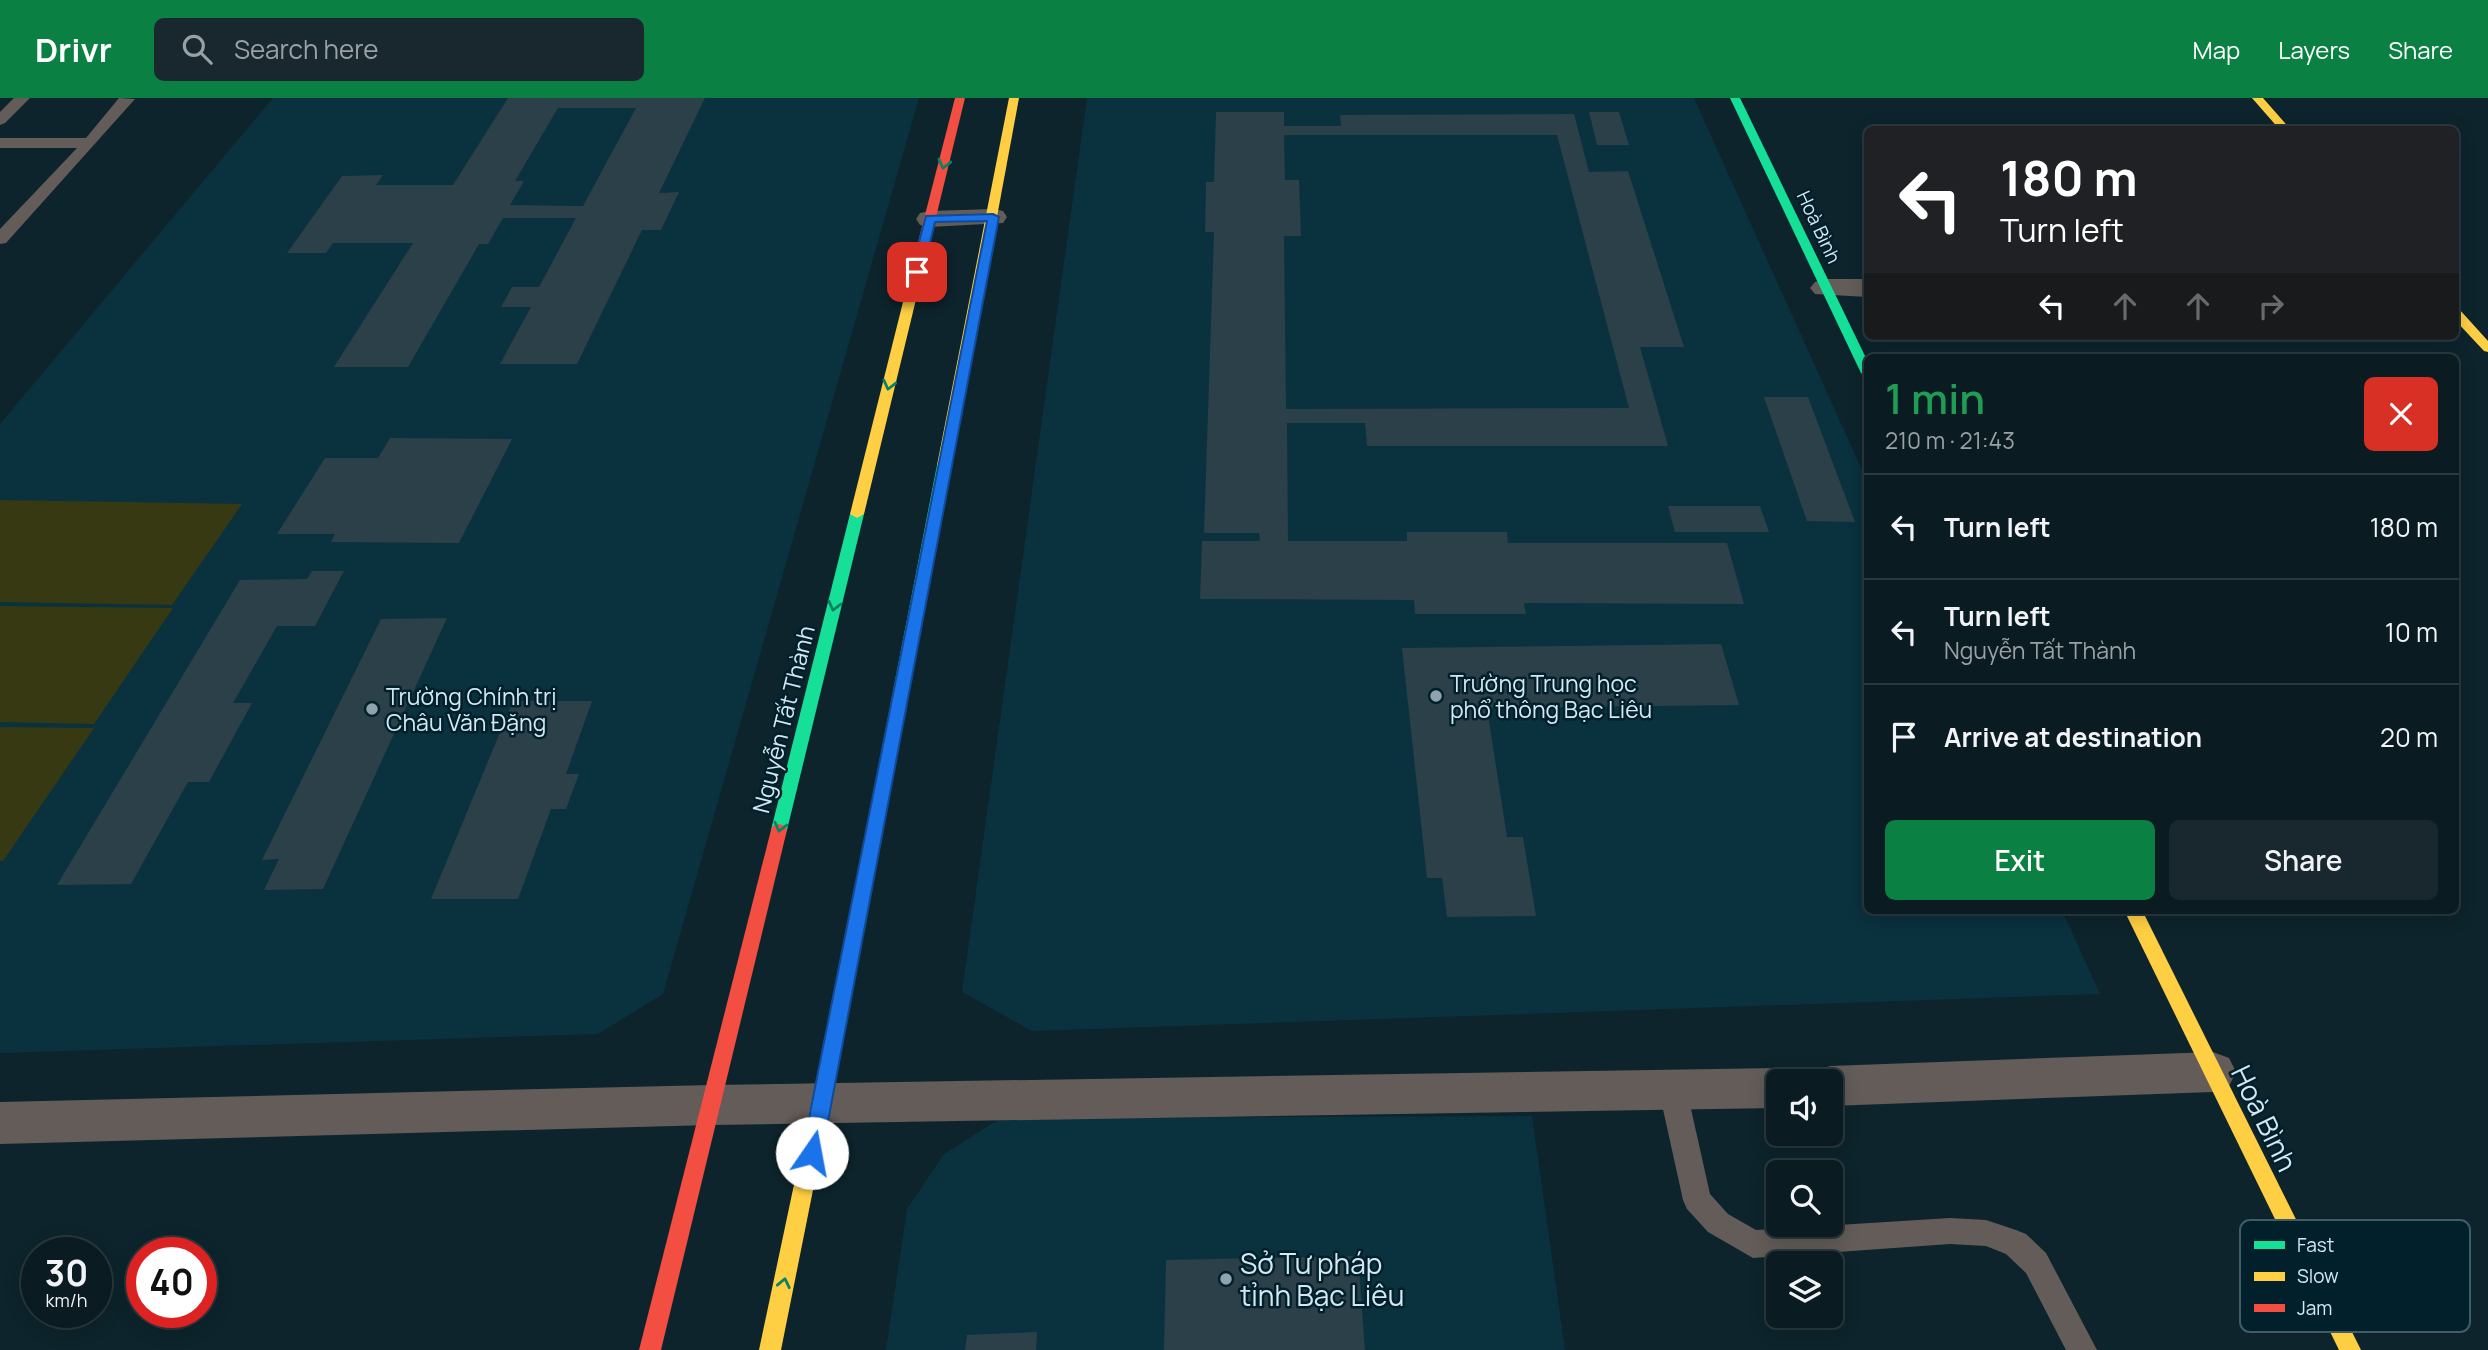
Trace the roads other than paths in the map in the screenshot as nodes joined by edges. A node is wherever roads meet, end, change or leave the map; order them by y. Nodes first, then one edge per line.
1 (23, 98) edge
2 (126, 98) edge
3 (960, 98) edge
4 (1014, 98) edge
5 (1735, 98) edge
6 (2257, 98) edge
7 (0, 120) edge
8 (2282, 126) edge
9 (0, 143) edge
10 (90, 143) junction
11 (993, 217) junction
12 (930, 219) junction
13 (0, 239) edge
14 (1825, 288) junction
15 (1864, 288) edge
16 (2459, 316) edge
17 (2484, 339) edge
18 (1864, 367) edge
19 (2135, 914) edge
20 (2213, 1072) junction
21 (1843, 1086) edge
22 (1766, 1088) edge
23 (1673, 1091) junction
24 (822, 1103) junction
25 (711, 1105) junction
26 (0, 1123) edge
27 (2286, 1220) edge
28 (2341, 1332) edge
29 (650, 1350) edge
30 (770, 1350) edge
31 (2082, 1350) edge
32 (2350, 1350) edge

1 - 7 lane
2 - 10 lane
3 -> 12 street, Nguyễn Tất Thành
4 - 11 street
5 - 14 street, Hoà Bình
6 - 8 street
9 - 10 lane
10 - 13 lane
11 - 12 street
11 - 24 street
12 -> 25 street, Nguyễn Tất Thành
14 - 15 street
14 - 18 street, Hoà Bình
16 - 17 street
19 - 20 street, Hoà Bình
20 - 21 street
20 - 27 street, Hoà Bình
22 - 23 street
23 - 24 street
23 - 31 lane
24 - 25 street
30 -> 24 street
25 - 26 street
25 - 29 street, Nguyễn Tất Thành
28 - 32 street, Hoà Bình

